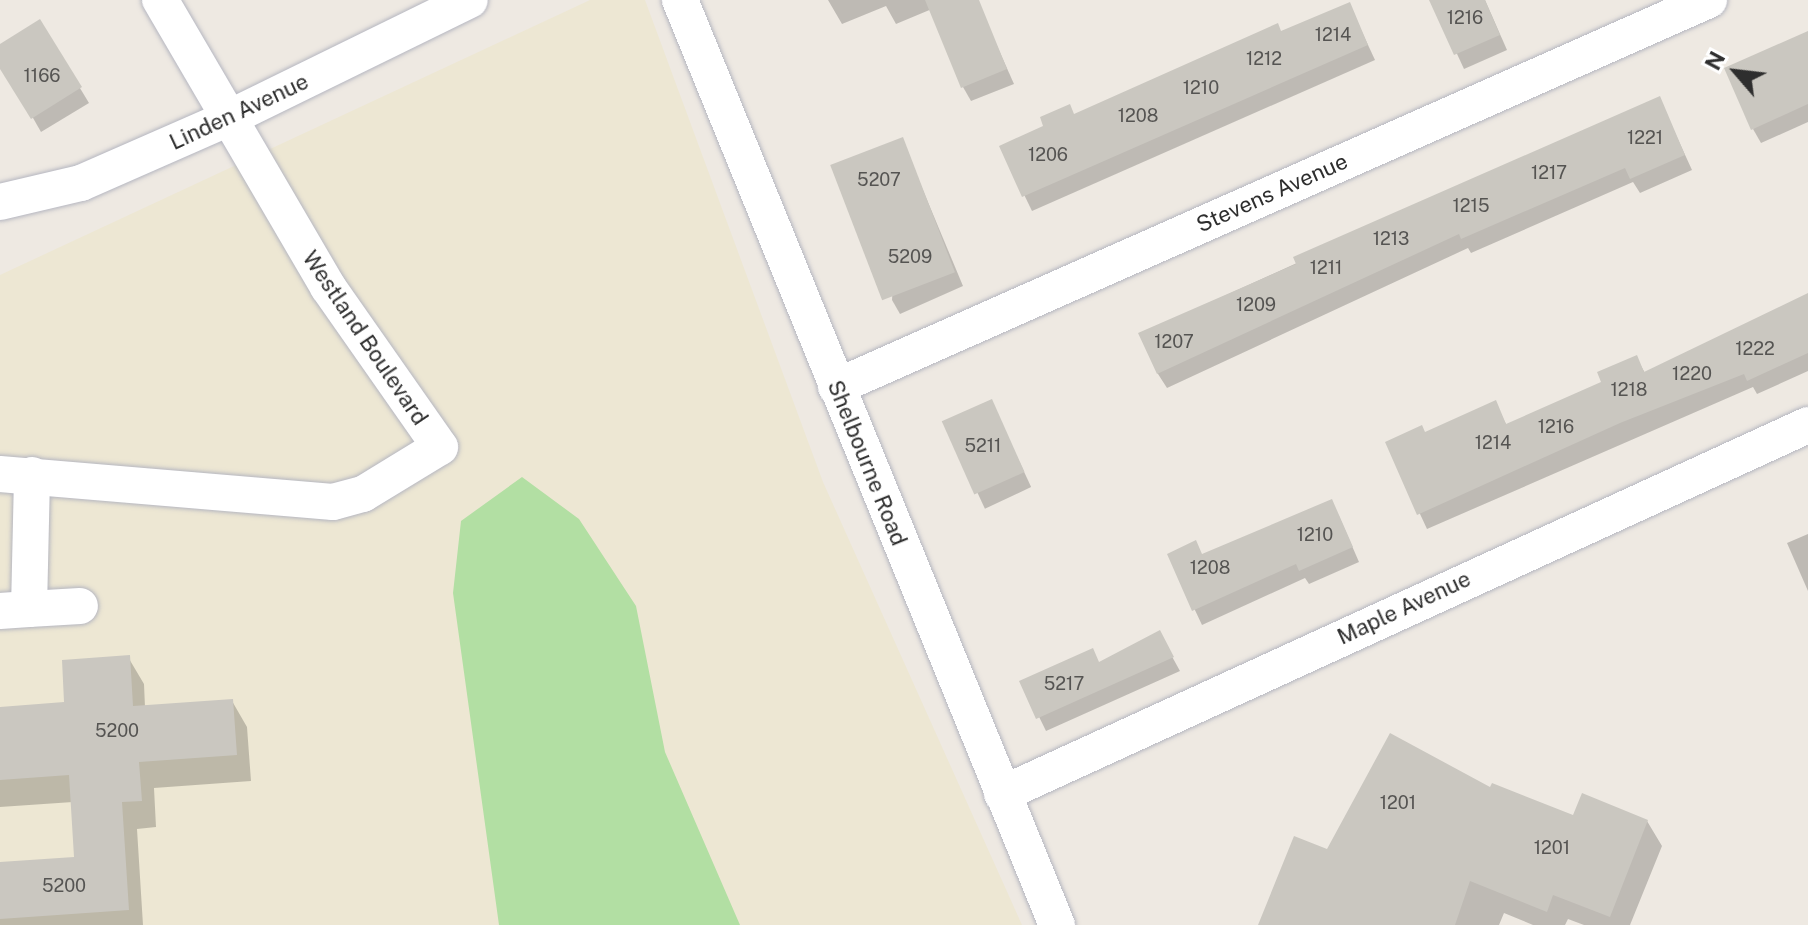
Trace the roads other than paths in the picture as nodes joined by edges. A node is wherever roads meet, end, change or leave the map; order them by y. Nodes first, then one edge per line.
1 (160, 0) edge
2 (680, 0) edge
3 (1709, 0) edge
4 (450, 5) edge
5 (229, 118) junction
6 (0, 202) edge
7 (836, 387) junction
8 (1808, 425) edge
9 (16, 474) edge
10 (80, 606) dead end
11 (15, 610) edge
12 (1002, 794) junction
13 (1057, 925) edge

1 - 5 street, Westland Boulevard
2 - 7 street, Shelbourne Road
3 - 7 street, Stevens Avenue
4 - 5 street, Linden Avenue
5 - 6 street, Linden Avenue
5 - 9 street, Westland Boulevard
7 - 12 street, Shelbourne Road
8 - 12 street, Maple Avenue
9 - 11 street
10 - 11 street
12 - 13 street, Shelbourne Road

